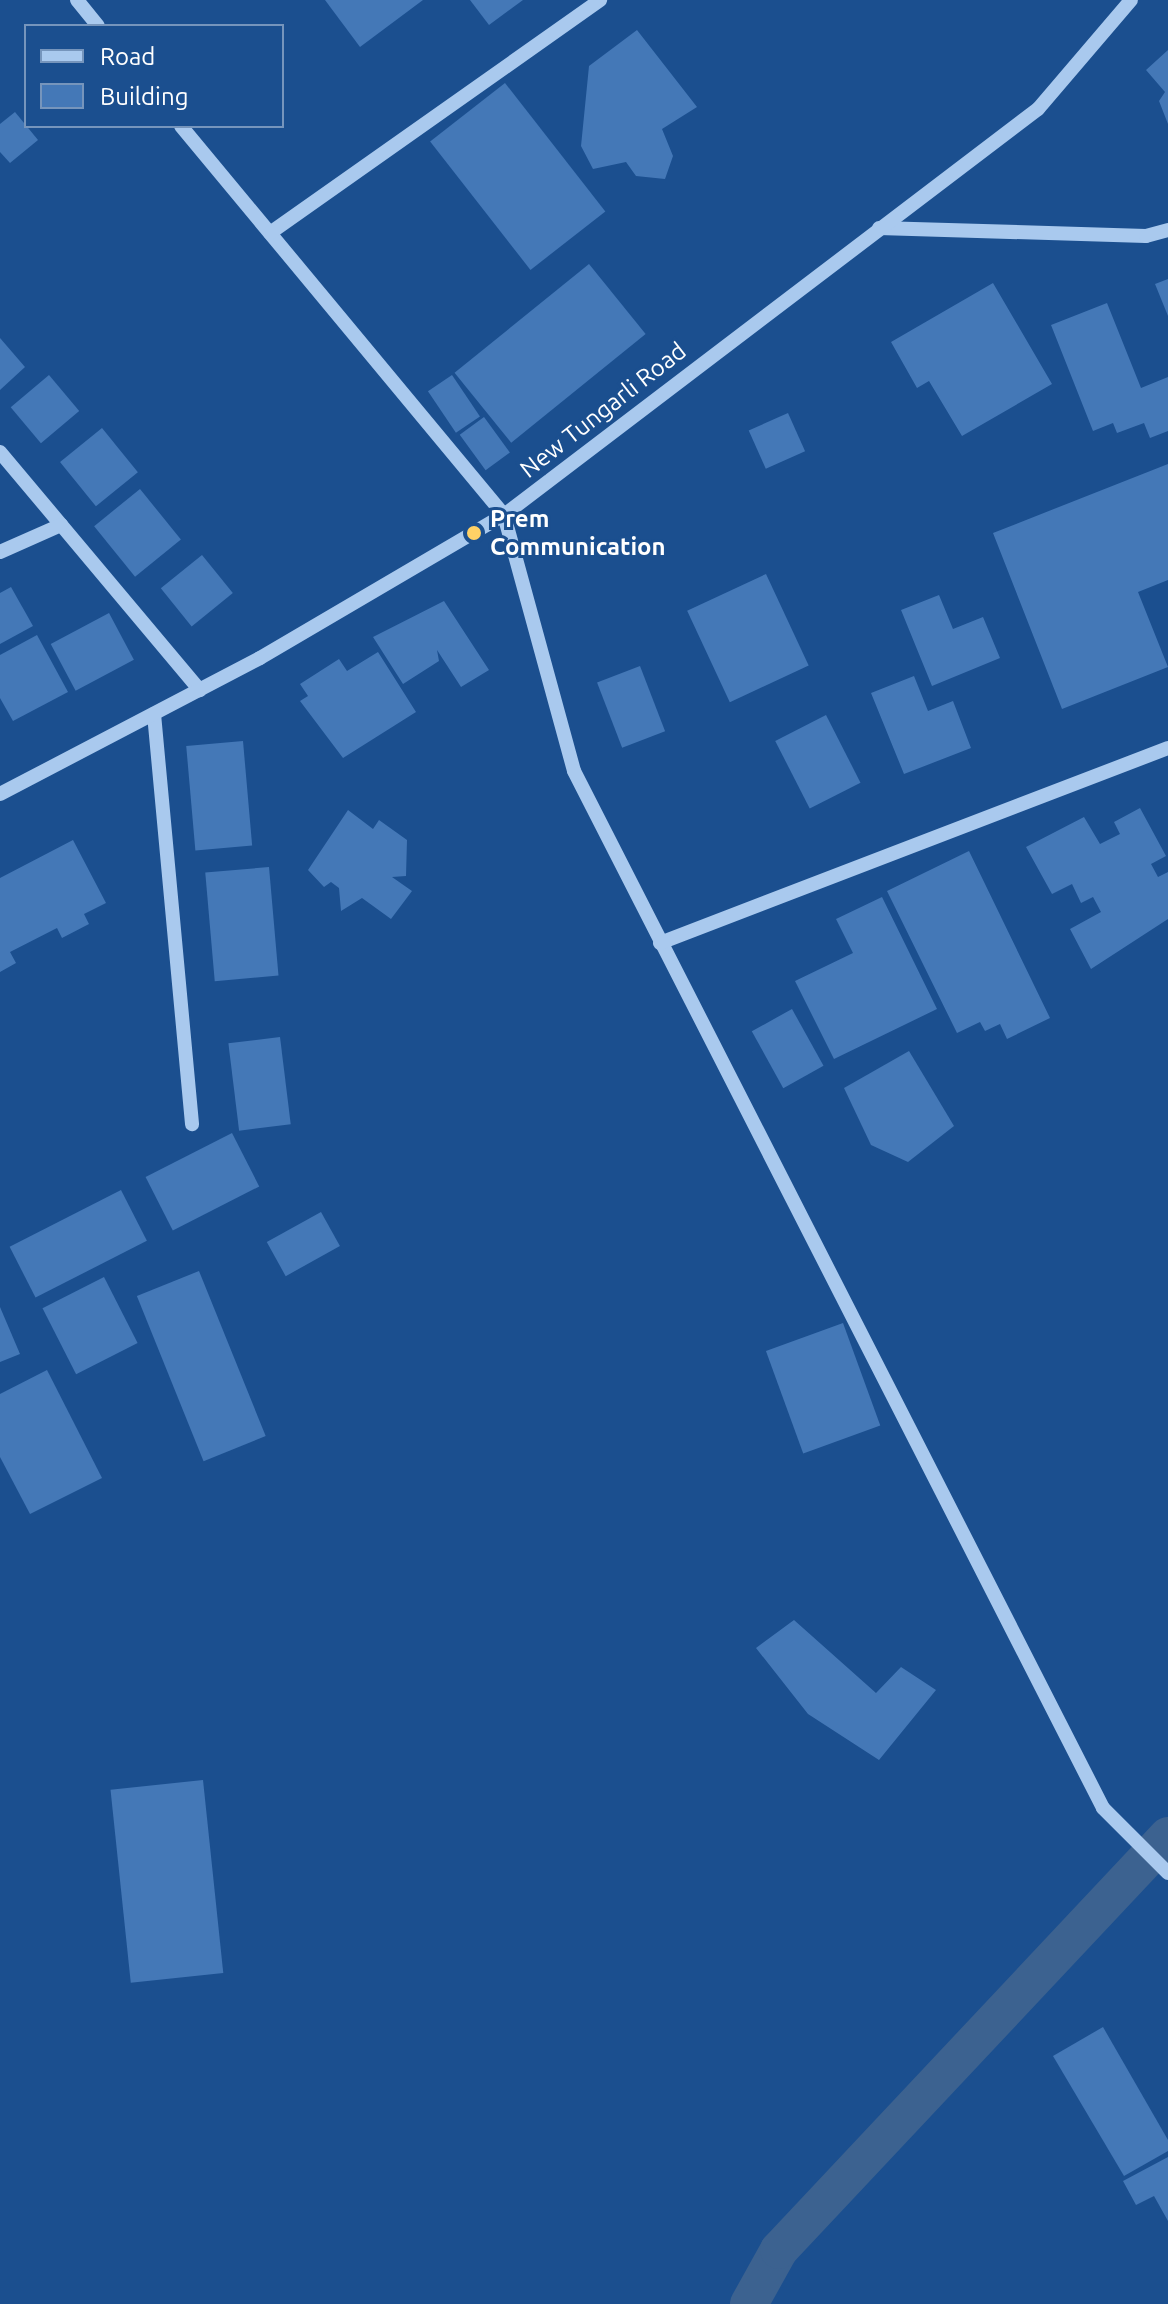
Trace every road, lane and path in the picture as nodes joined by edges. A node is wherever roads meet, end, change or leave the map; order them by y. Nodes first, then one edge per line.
1 (77, 0) edge
2 (600, 0) edge
3 (1131, 0) edge
4 (96, 24) edge
5 (183, 128) edge
6 (879, 228) junction
7 (1168, 230) edge
8 (270, 233) junction
9 (0, 452) edge
10 (504, 515) junction
11 (61, 525) junction
12 (0, 552) edge
13 (200, 690) junction
14 (154, 714) junction
15 (1168, 748) edge
16 (0, 794) edge
17 (660, 943) junction
18 (192, 1124) dead end
19 (1168, 1873) edge

1 - 4 street
2 - 8 street
3 - 6 street, New Tungarli Road
5 - 8 street
6 - 7 street
6 - 10 street, New Tungarli Road
8 - 10 street
9 - 11 street
10 - 13 street, New Tungarli Road
10 - 17 street
11 - 12 street
11 - 13 street
13 - 14 street, New Tungarli Road
14 - 16 street, New Tungarli Road
14 - 18 street
15 - 17 street
17 - 19 street

